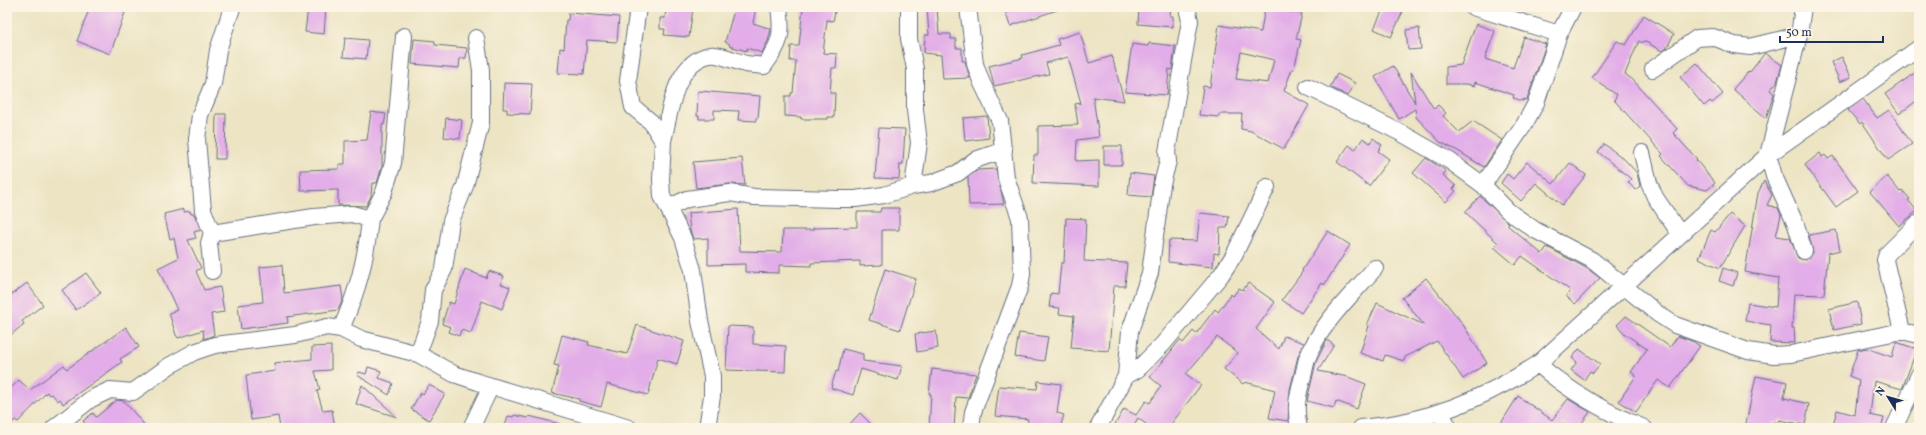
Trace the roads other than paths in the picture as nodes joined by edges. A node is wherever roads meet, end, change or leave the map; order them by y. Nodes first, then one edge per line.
1 (638, 7) edge
2 (779, 7) edge
3 (909, 7) edge
4 (968, 7) edge
5 (1187, 7) edge
6 (1473, 7) edge
7 (1573, 7) edge
8 (1803, 7) edge
9 (232, 8) dead end
10 (1559, 34) junction
11 (1799, 35) junction
12 (404, 36) dead end
13 (476, 38) dead end
14 (1919, 48) edge
15 (1653, 69) dead end
16 (1308, 87) dead end
17 (663, 141) junction
18 (1004, 150) junction
19 (1642, 152) dead end
20 (1768, 155) junction
21 (1483, 185) junction
22 (913, 186) junction
23 (1267, 187) dead end
24 (668, 208) junction
25 (370, 219) junction
26 (1917, 224) dead end
27 (212, 233) junction
28 (1680, 234) junction
29 (1804, 251) dead end
30 (1375, 268) dead end
31 (212, 271) dead end
32 (1625, 287) junction
33 (341, 329) junction
34 (1902, 331) junction
35 (1919, 335) edge
36 (418, 354) junction
37 (1538, 364) junction
38 (1919, 375) edge
39 (1126, 376) junction
40 (491, 386) junction
41 (1441, 413) junction
42 (54, 428) edge
43 (472, 428) edge
44 (629, 428) edge
45 (707, 428) edge
46 (970, 428) edge
47 (1098, 428) edge
48 (1299, 428) edge
49 (1361, 428) edge
50 (1449, 428) edge
51 (1644, 428) edge
52 (1894, 428) edge

1 - 17 street
2 - 17 street
3 - 22 street
4 - 18 street
5 - 39 street
6 - 10 street
7 - 10 street
8 - 11 street
9 - 27 street
10 - 21 street
11 - 15 street
11 - 20 street
12 - 25 street
13 - 36 street
14 - 20 street
16 - 21 street
17 - 24 street
18 - 22 street
18 - 46 street
19 - 28 street
20 - 28 street
20 - 29 street
21 - 32 street
22 - 24 street
23 - 39 street
24 - 45 street
25 - 27 street
25 - 33 street
26 - 34 street
27 - 31 street
28 - 32 street
30 - 48 street
32 - 34 street
32 - 37 street
33 - 36 street
33 - 42 street
34 - 35 street
36 - 40 street
37 - 41 street
37 - 51 street
38 - 52 street
39 - 47 street
40 - 43 street
40 - 44 street
41 - 49 street
41 - 50 street

